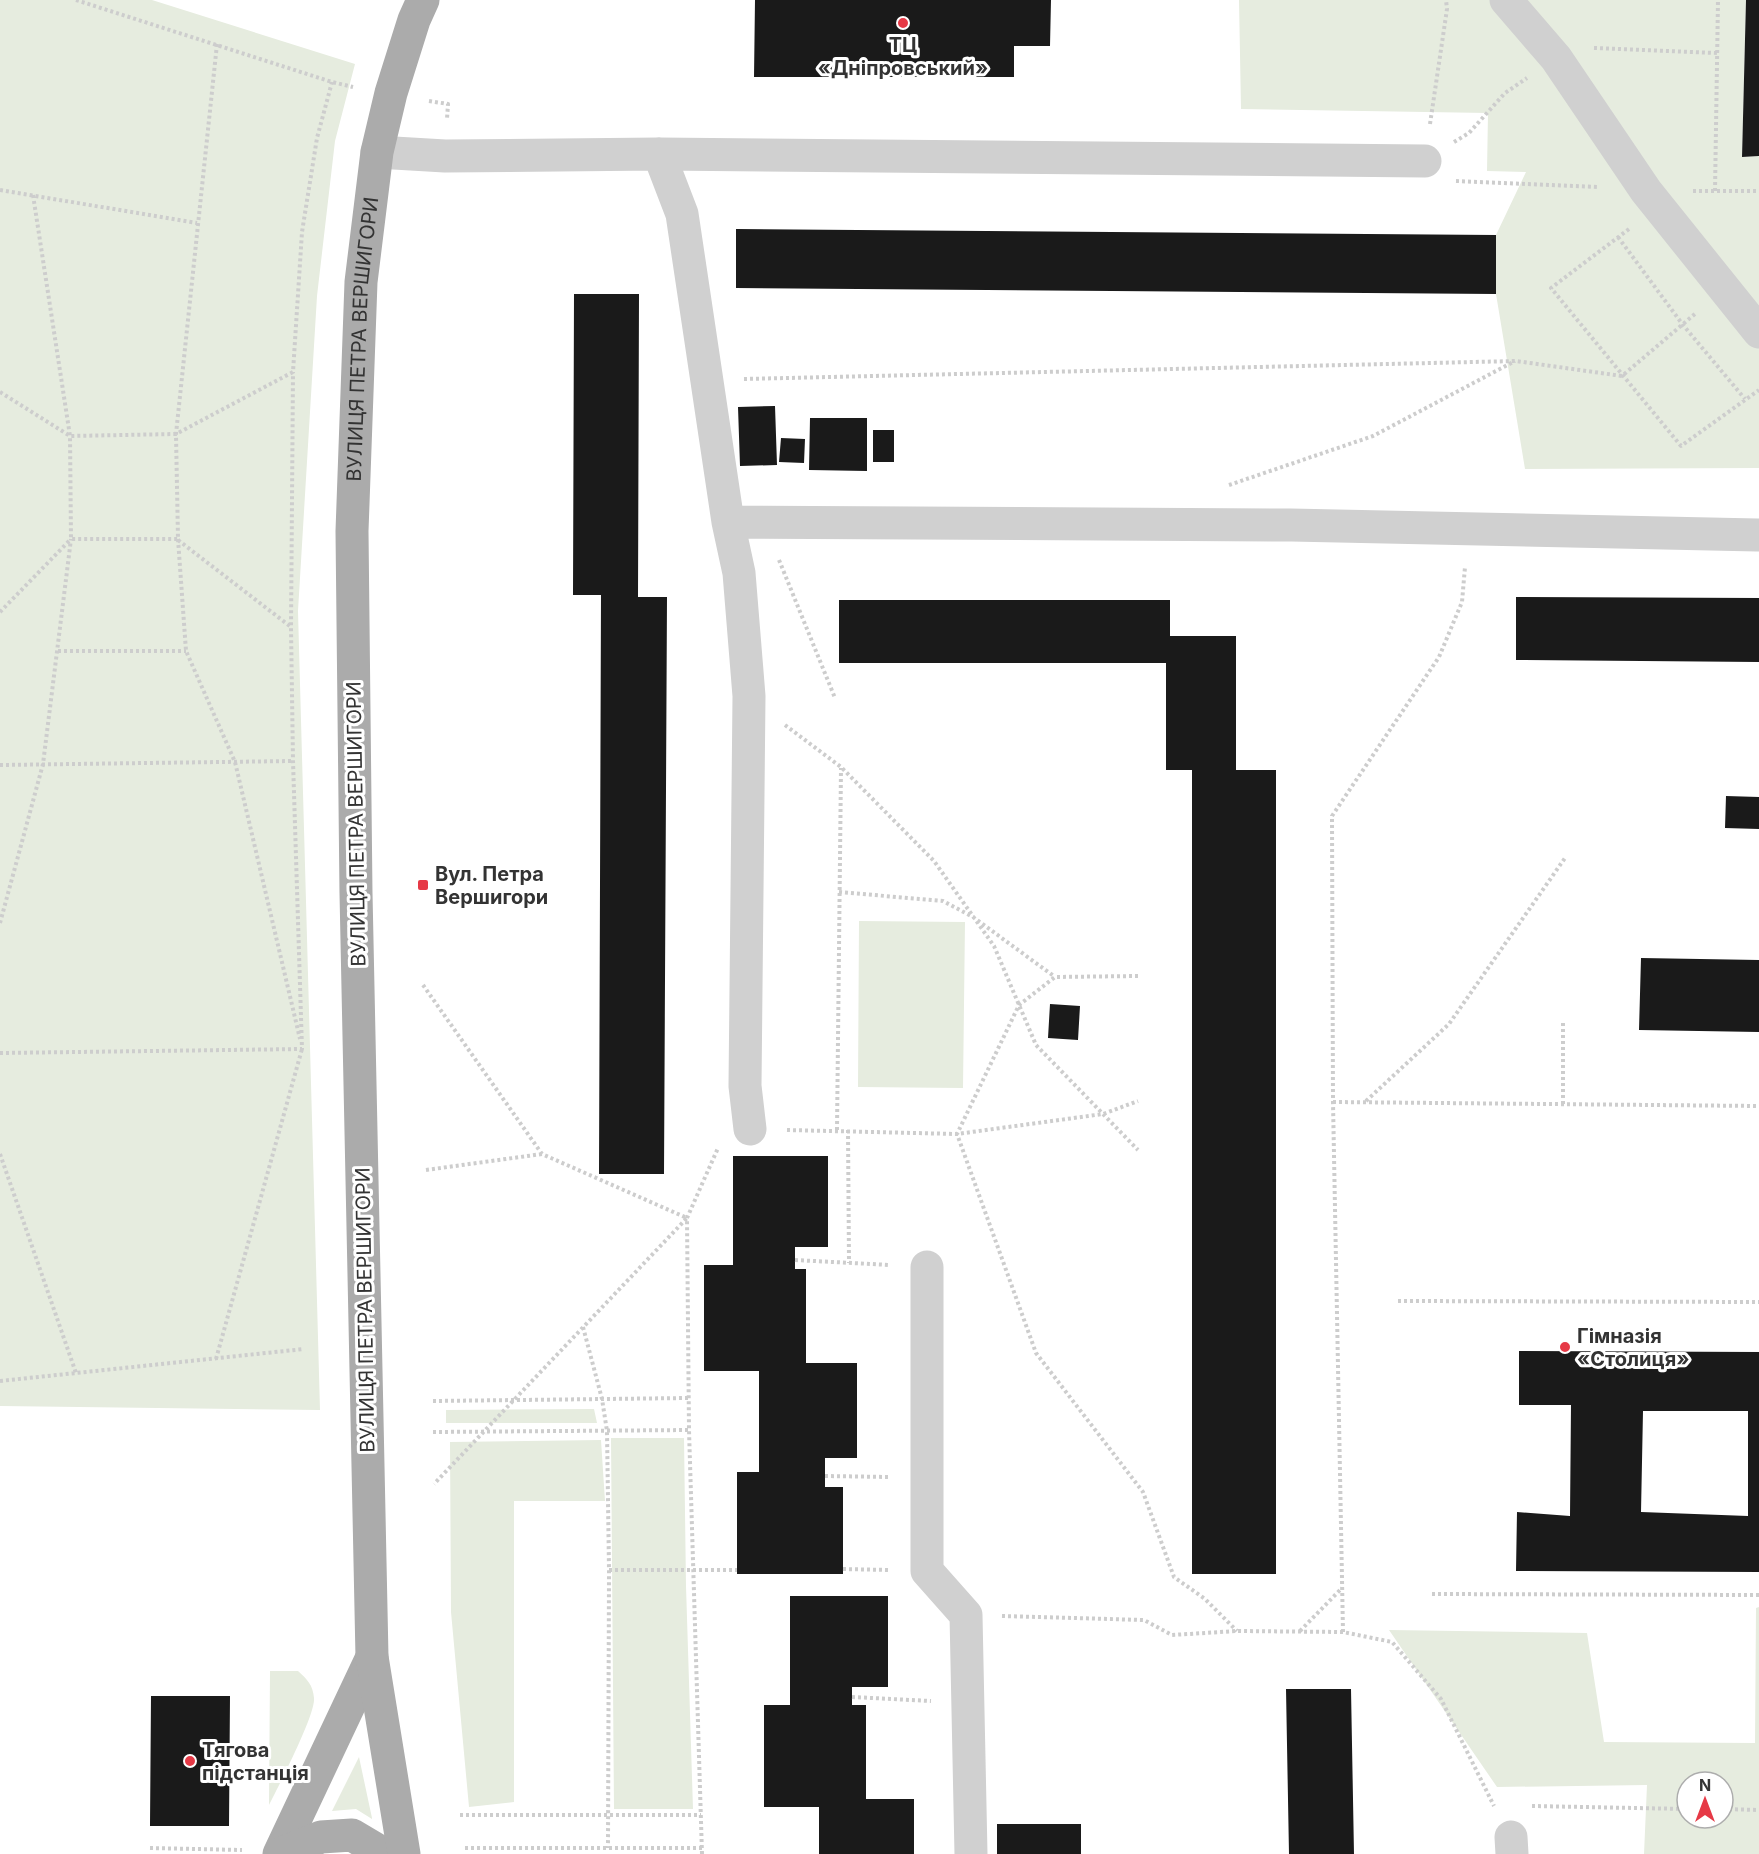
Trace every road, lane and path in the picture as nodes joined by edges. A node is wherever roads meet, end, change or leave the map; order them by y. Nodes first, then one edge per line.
1 (76, 0) edge
2 (423, 0) edge
3 (1446, 0) edge
4 (1506, 0) edge
5 (1718, 0) edge
6 (217, 44) junction
7 (1591, 48) dead end
8 (1717, 53) junction
9 (1556, 58) junction
10 (332, 82) junction
11 (392, 93) junction
12 (378, 152) junction
13 (658, 154) junction
14 (445, 156) junction
15 (1425, 161) junction
16 (0, 190) edge
17 (1646, 191) junction
18 (1715, 191) junction
19 (1759, 191) edge
20 (33, 195) junction
21 (197, 223) junction
22 (1725, 290) junction
23 (1683, 325) junction
24 (1759, 332) edge
25 (1516, 361) junction
26 (292, 372) junction
27 (1622, 376) junction
28 (707, 380) junction
29 (1759, 390) edge
30 (0, 392) edge
31 (1745, 399) junction
32 (176, 434) junction
33 (70, 436) junction
34 (1227, 486) dead end
35 (728, 522) junction
36 (763, 522) junction
37 (1468, 529) junction
38 (1757, 535) dead end
39 (71, 539) junction
40 (177, 539) junction
41 (0, 612) edge
42 (291, 628) junction
43 (58, 651) junction
44 (186, 651) junction
45 (748, 696) junction
46 (835, 698) dead end
47 (293, 761) junction
48 (235, 762) junction
49 (43, 764) junction
50 (0, 765) edge
51 (841, 767) junction
52 (1565, 858) dead end
53 (839, 892) junction
54 (973, 917) junction
55 (0, 923) edge
56 (1138, 976) dead end
57 (1055, 977) junction
58 (423, 985) dead end
59 (1019, 1005) junction
60 (1563, 1023) dead end
61 (302, 1049) junction
62 (0, 1053) edge
63 (1138, 1101) dead end
64 (1333, 1102) junction
65 (1366, 1102) junction
66 (1563, 1104) junction
67 (1759, 1106) edge
68 (1103, 1114) junction
69 (750, 1129) joint
70 (837, 1130) junction
71 (848, 1130) junction
72 (957, 1134) junction
73 (718, 1147) dead end
74 (1138, 1150) dead end
75 (0, 1154) edge
76 (542, 1154) junction
77 (426, 1170) dead end
78 (687, 1218) junction
79 (795, 1260) dead end
80 (849, 1263) junction
81 (927, 1267) joint
82 (1398, 1301) dead end
83 (1759, 1302) edge
84 (583, 1327) junction
85 (304, 1349) dead end
86 (216, 1359) junction
87 (76, 1373) junction
88 (0, 1381) edge
89 (689, 1398) junction
90 (603, 1399) junction
91 (514, 1400) junction
92 (433, 1401) dead end
93 (689, 1430) junction
94 (607, 1431) junction
95 (433, 1432) dead end
96 (484, 1432) junction
97 (825, 1476) dead end
98 (927, 1477) junction
99 (434, 1484) dead end
100 (843, 1569) dead end
101 (609, 1570) junction
102 (693, 1570) junction
103 (737, 1570) dead end
104 (927, 1571) junction
105 (1342, 1588) junction
106 (1432, 1594) dead end
107 (1759, 1595) edge
108 (966, 1615) junction
109 (1237, 1631) junction
110 (1300, 1632) junction
111 (1343, 1632) junction
112 (372, 1657) junction
113 (852, 1697) dead end
114 (968, 1702) junction
115 (1494, 1806) dead end
116 (1528, 1806) dead end
117 (1675, 1809) edge
118 (1735, 1809) edge
119 (1759, 1810) edge
120 (460, 1815) dead end
121 (609, 1815) junction
122 (701, 1815) junction
123 (150, 1848) dead end
124 (465, 1848) dead end
125 (608, 1848) junction
126 (702, 1851) edge
127 (269, 1853) edge
128 (384, 1854) edge
129 (404, 1854) edge
130 (971, 1854) edge

1 - 6 path
2 - 11 main road, ВУЛИЦЯ ПЕТРА ВЕРШИГОРИ
3 - 15 path
4 - 9 street
5 - 8 path
6 - 10 path
6 - 21 path
7 - 8 path
8 - 18 path
9 - 15 path
9 - 17 street
10 - 11 path
10 - 26 path
11 - 12 main road, ВУЛИЦЯ ПЕТРА ВЕРШИГОРИ
11 - 14 path
12 - 14 street
12 - 112 main road, ВУЛИЦЯ ПЕТРА ВЕРШИГОРИ
13 - 14 street
13 - 15 street
13 - 28 street
15 - 17 path
16 - 20 path
17 - 18 path
17 - 22 street
18 - 19 path
20 - 21 path
20 - 33 path
21 - 32 path
22 - 23 path
22 - 24 street
23 - 27 path
23 - 27 path
23 - 31 path
25 - 27 path
25 - 28 path
25 - 34 path
26 - 32 path
26 - 42 path
27 - 31 path
28 - 35 street
29 - 31 path
30 - 33 path
32 - 33 path
32 - 40 path
33 - 39 path
35 - 36 street
35 - 45 street
36 - 37 street
36 - 46 path
37 - 38 street
37 - 64 path
39 - 40 path
39 - 41 path
39 - 43 path
40 - 42 path
40 - 44 path
42 - 47 path
43 - 44 path
43 - 49 path
44 - 48 path
45 - 51 path
45 - 69 street
47 - 48 path
47 - 61 path
48 - 49 path
48 - 61 path
49 - 50 path
49 - 55 path
51 - 53 path
51 - 54 path
52 - 65 path
53 - 54 path
53 - 70 path
54 - 57 path
54 - 59 path
56 - 57 path
57 - 59 path
58 - 76 path
59 - 68 path
59 - 72 path
60 - 66 path
61 - 62 path
61 - 86 path
63 - 68 path
64 - 65 path
64 - 105 path
65 - 66 path
66 - 67 path
68 - 72 path
68 - 74 path
69 - 70 path
70 - 71 path
71 - 72 path
71 - 80 path
72 - 109 path
73 - 78 path
75 - 87 path
76 - 77 path
76 - 78 path
78 - 84 path
78 - 89 path
79 - 80 path
80 - 81 path
81 - 98 street
82 - 83 path
84 - 90 path
84 - 91 path
85 - 86 path
86 - 87 path
87 - 88 path
89 - 90 path
89 - 93 path
90 - 91 path
90 - 94 path
91 - 92 path
91 - 96 path
93 - 94 path
93 - 102 path
94 - 96 path
94 - 101 path
95 - 96 path
96 - 99 path
97 - 98 path
98 - 104 street
100 - 104 path
101 - 102 path
101 - 121 path
102 - 103 path
102 - 122 path
104 - 108 street
105 - 110 path
105 - 111 path
106 - 107 path
108 - 109 path
108 - 114 street
109 - 110 path
110 - 111 path
111 - 115 path
112 - 127 main road, ВУЛИЦЯ ПЕТРА ВЕРШИГОРИ
112 - 129 main road, ВУЛИЦЯ ПЕТРА ВЕРШИГОРИ
113 - 114 path
114 - 130 street
116 - 117 path
118 - 119 path
120 - 121 path
121 - 122 path
121 - 125 path
122 - 126 path
123 - 127 path
124 - 125 path
125 - 126 path
127 - 128 main road

